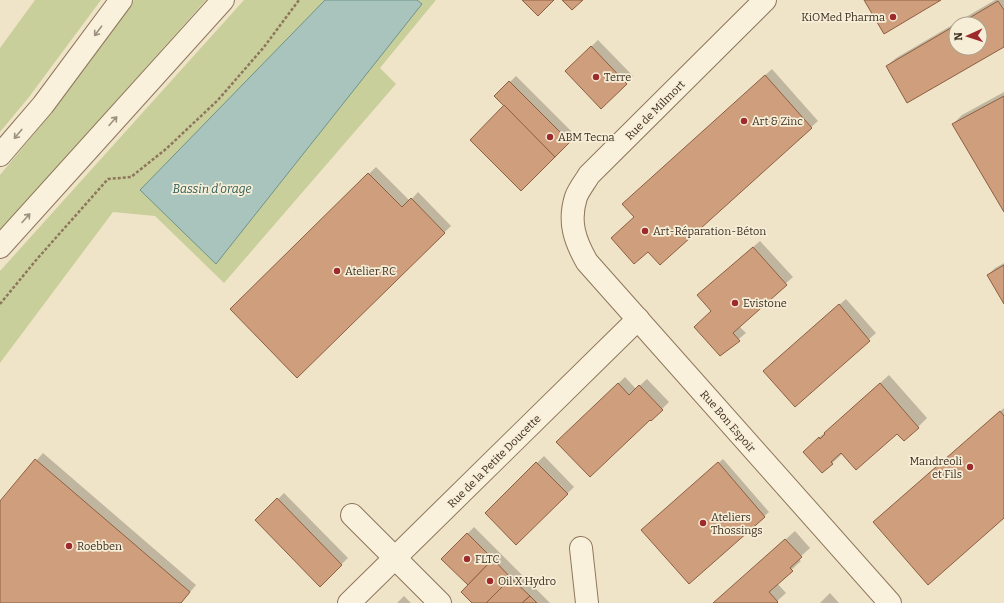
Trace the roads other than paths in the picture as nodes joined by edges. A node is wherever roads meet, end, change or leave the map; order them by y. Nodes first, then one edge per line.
1 (121, 0) edge
2 (223, 0) edge
3 (765, 0) edge
4 (0, 155) edge
5 (574, 234) joint
6 (0, 247) edge
7 (638, 319) junction
8 (352, 515) dead end
9 (581, 548) dead end
10 (396, 558) junction
11 (349, 603) edge
12 (440, 603) edge
13 (587, 603) edge
14 (890, 603) edge

1 -> 4 street
6 -> 2 street
3 - 5 street, Rue de Milmort
5 - 7 street, Rue Bon Espoir
7 - 10 street, Rue de la Petite Doucette
7 - 14 street, Rue Bon Espoir
8 - 10 street
9 - 13 street
10 - 11 street, Rue de la Petite Doucette
10 - 12 street

